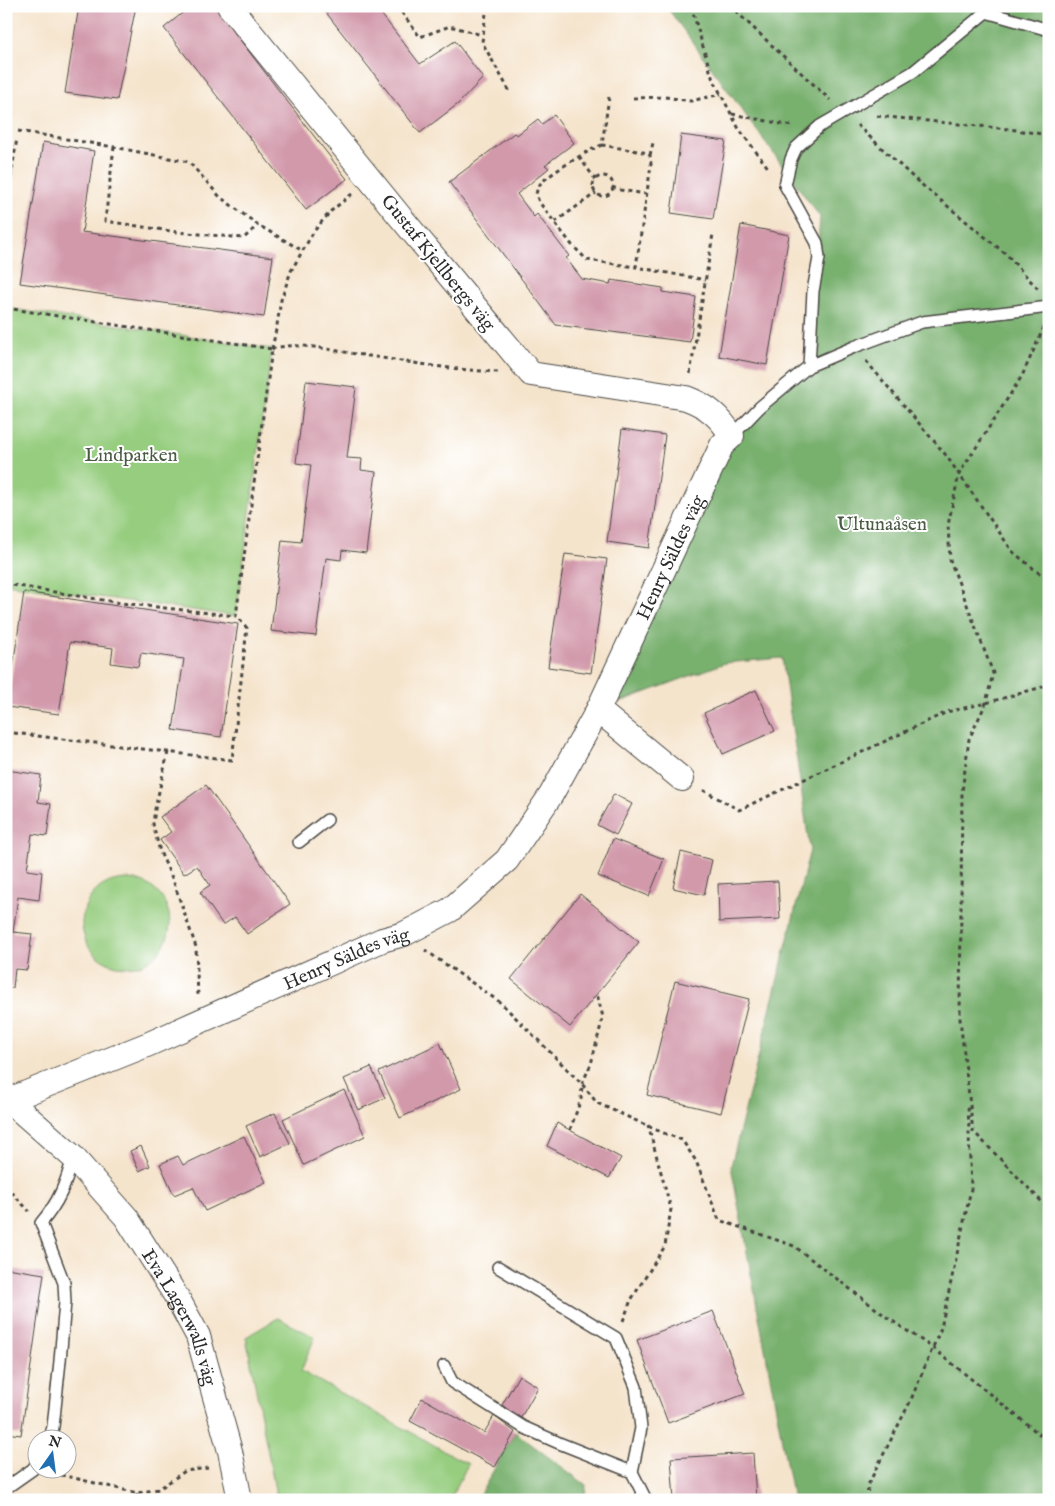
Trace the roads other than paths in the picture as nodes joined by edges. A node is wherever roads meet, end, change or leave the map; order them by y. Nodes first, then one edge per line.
1 (229, 6) edge
2 (1049, 30) edge
3 (1049, 307) edge
4 (809, 366) junction
5 (732, 436) junction
6 (598, 710) junction
7 (682, 779) road end
8 (326, 820) dead end
9 (300, 842) dead end
10 (8, 1099) edge
11 (73, 1157) junction
12 (498, 1267) dead end
13 (444, 1366) dead end
14 (53, 1428) edge
15 (28, 1471) edge
16 (632, 1472) junction
17 (6, 1488) edge
18 (240, 1500) edge
19 (646, 1500) edge

1 - 5 street, Gustaf Kjellbergs väg
2 - 4 lane
3 - 4 lane
4 - 5 lane
5 - 6 street, Henry Säldes väg
6 - 7 street
6 - 10 street, Henry Säldes väg
8 - 9 lane
10 - 11 street, Eva Lagerwalls väg
11 - 14 lane
11 - 18 street, Eva Lagerwalls väg
12 - 16 lane
13 - 16 lane
15 - 17 lane
16 - 19 lane

